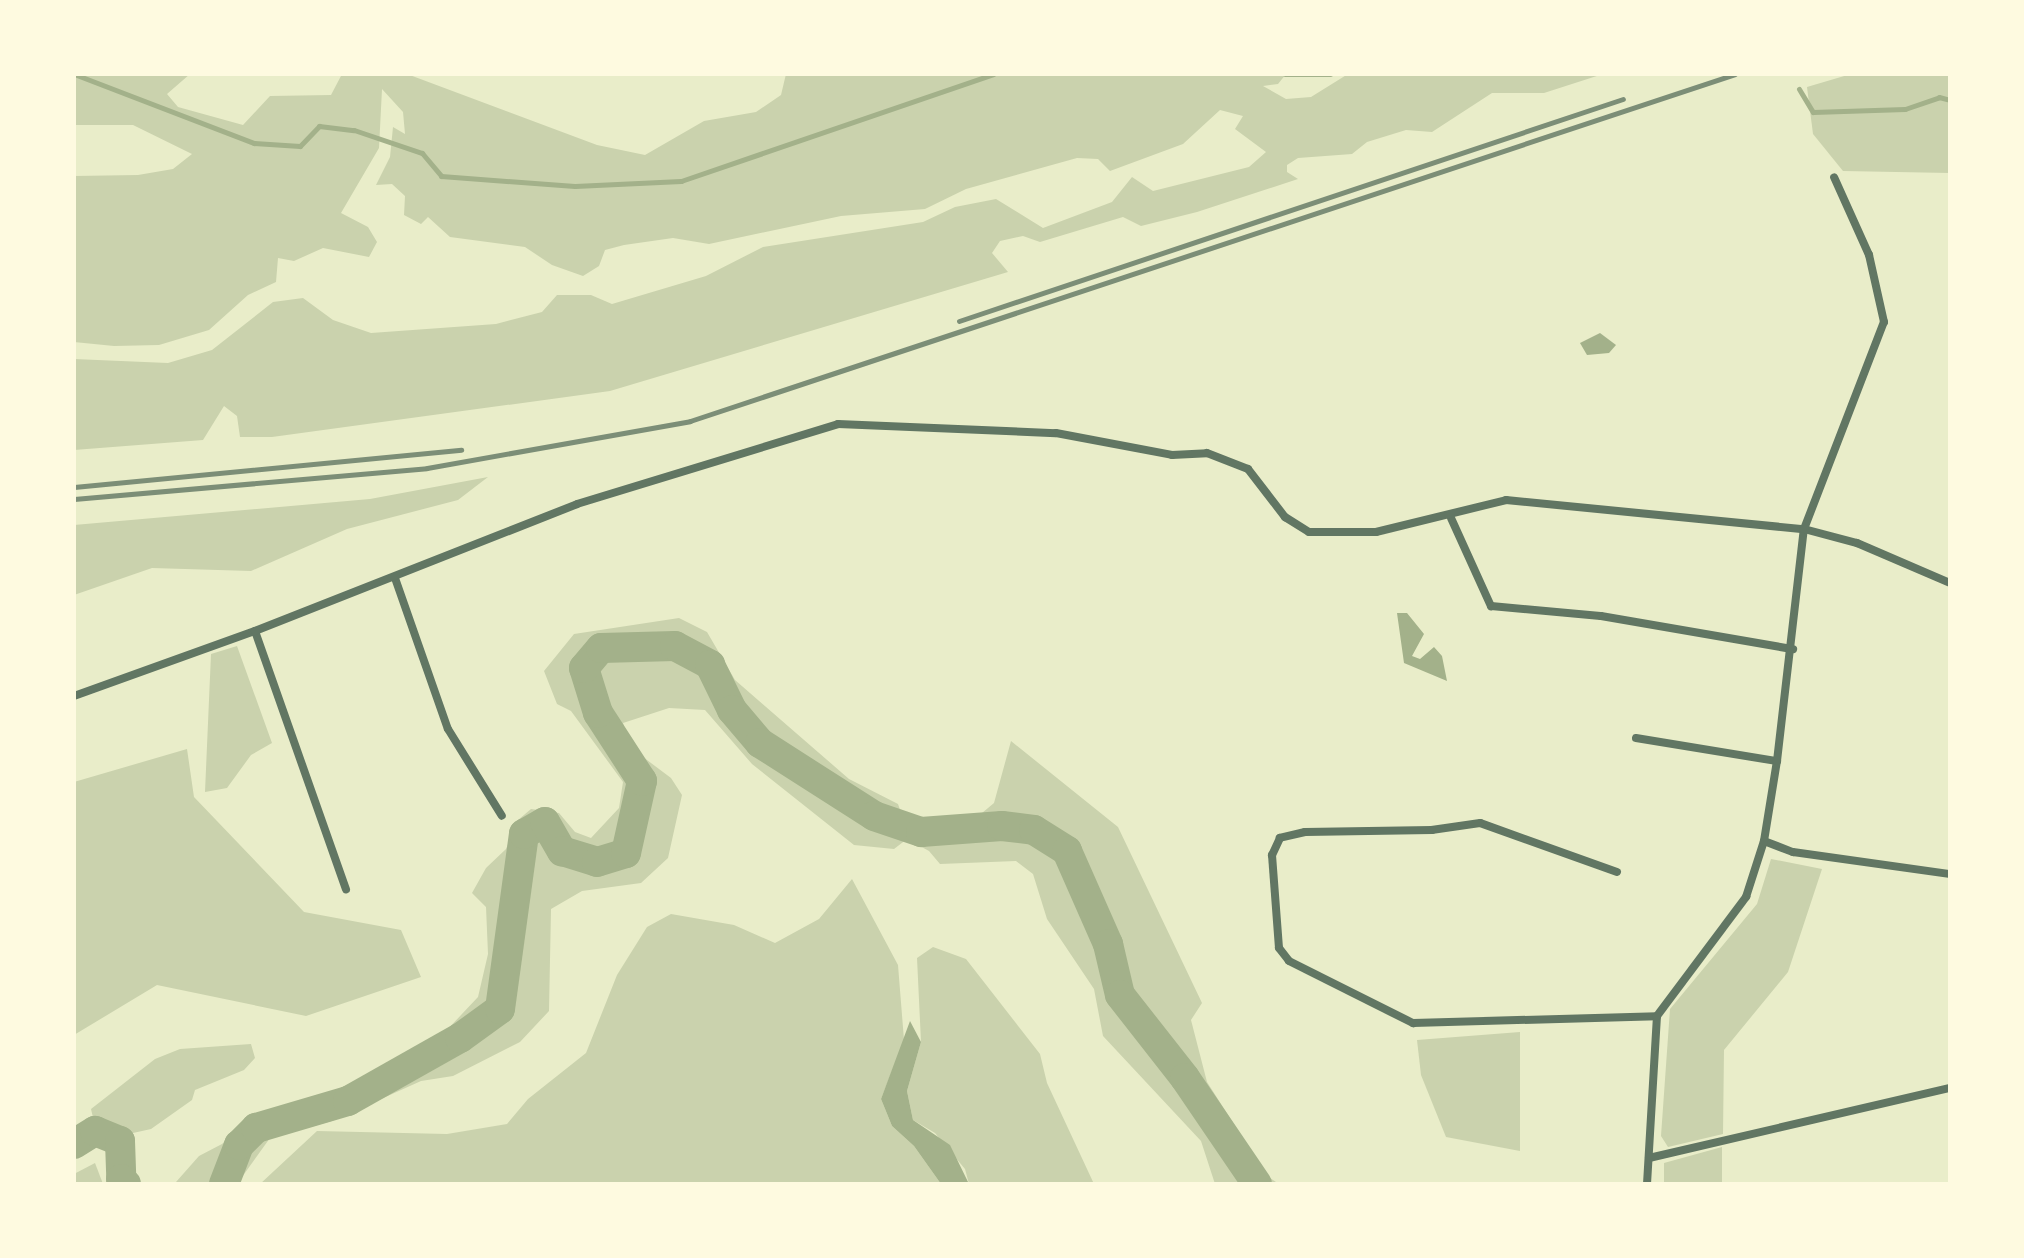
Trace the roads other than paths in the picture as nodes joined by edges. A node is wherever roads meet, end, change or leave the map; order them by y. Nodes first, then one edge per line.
1 (1834, 177) dead end
2 (1451, 518) junction
3 (1804, 529) junction
4 (395, 578) junction
5 (1950, 583) edge
6 (255, 631) junction
7 (1793, 649) junction
8 (74, 696) edge
9 (1636, 738) dead end
10 (1777, 761) junction
11 (502, 816) dead end
12 (1764, 841) junction
13 (1617, 872) dead end
14 (1950, 874) edge
15 (346, 889) dead end
16 (1657, 1016) junction
17 (1950, 1088) edge
18 (1649, 1158) junction
19 (1647, 1184) edge

1 - 3 street
2 - 3 street
2 - 4 street
2 - 7 street
3 - 5 street
3 - 7 street
4 - 6 street
4 - 11 street
6 - 8 street
6 - 15 street
7 - 10 street
9 - 10 street
10 - 12 street
12 - 14 street
12 - 16 street
13 - 16 street
16 - 18 street
17 - 18 street
18 - 19 street

